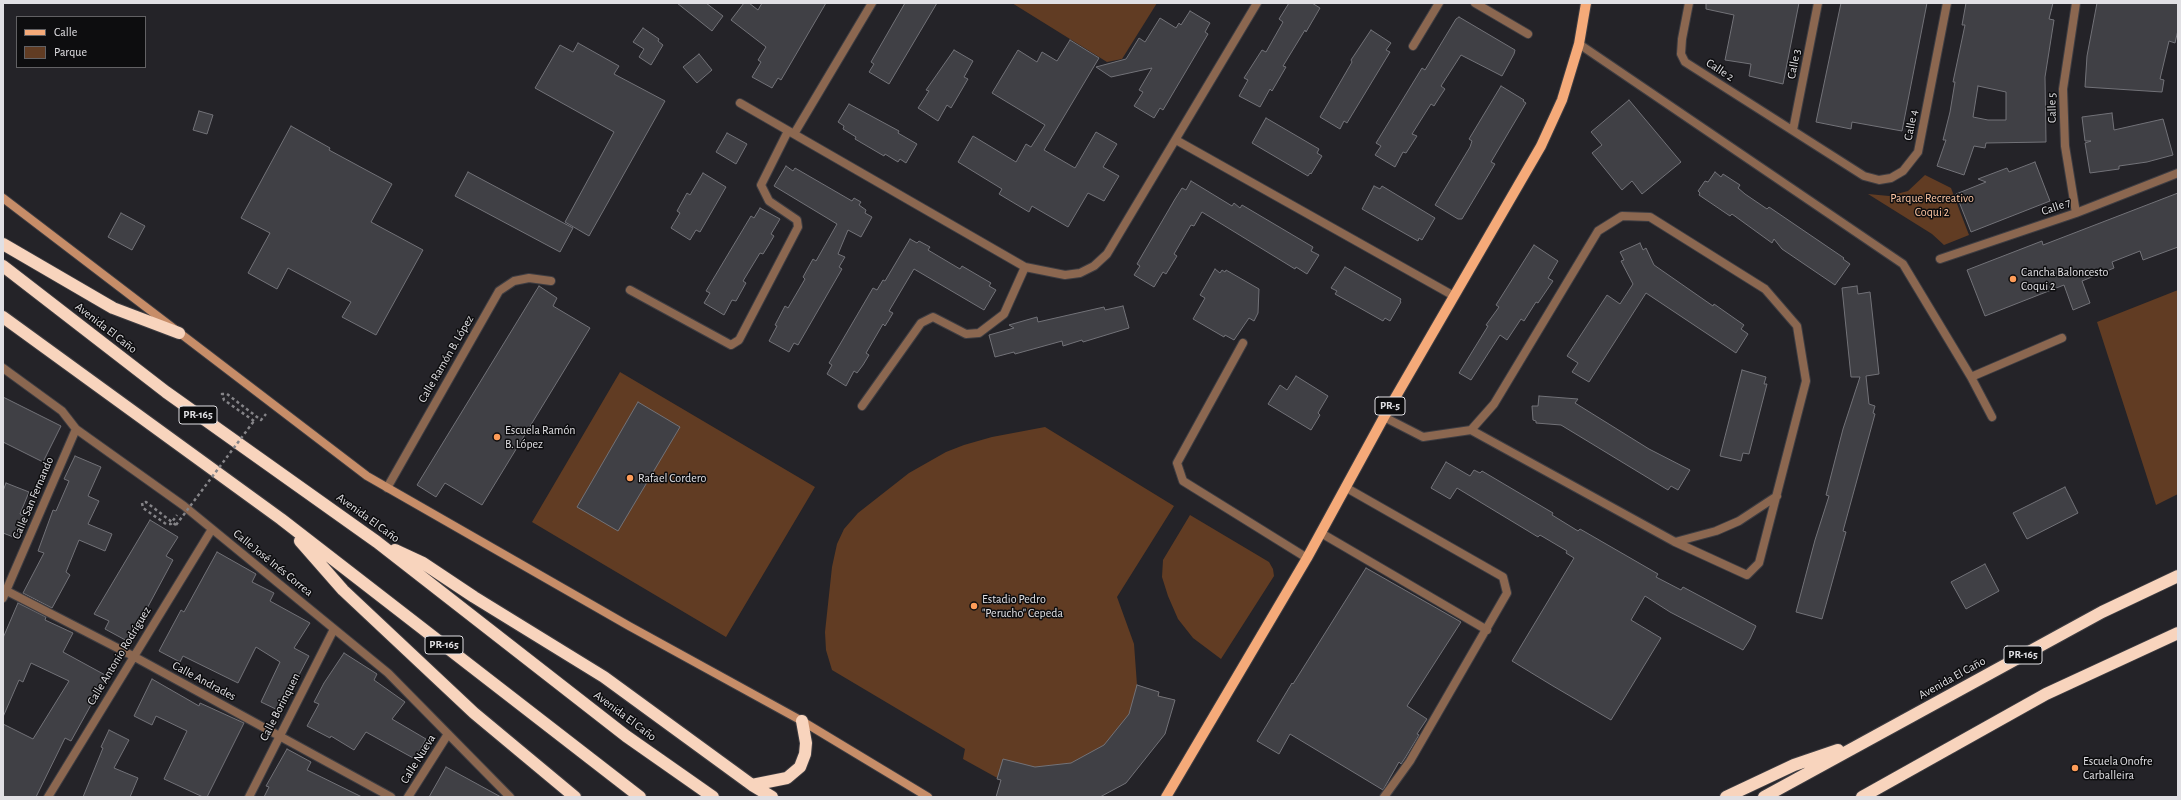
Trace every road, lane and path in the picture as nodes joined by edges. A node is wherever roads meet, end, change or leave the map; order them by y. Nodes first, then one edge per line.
1 (872, 3) edge
2 (1257, 3) edge
3 (1439, 3) edge
4 (1475, 3) edge
5 (1586, 3) edge
6 (1689, 3) edge
7 (1818, 3) edge
8 (1947, 3) edge
9 (2076, 3) edge
10 (1528, 34) dead end
11 (1579, 44) junction
12 (1413, 46) dead end
13 (740, 103) dead end
14 (1793, 130) junction
15 (791, 133) junction
16 (1176, 140) junction
17 (2178, 173) edge
18 (3, 198) edge
19 (2076, 213) junction
20 (3, 244) edge
21 (1940, 259) dead end
22 (3, 266) edge
23 (1025, 267) junction
24 (551, 281) dead end
25 (630, 290) dead end
26 (1454, 296) junction
27 (3, 316) edge
28 (179, 333) junction
29 (2062, 338) dead end
30 (1243, 343) dead end
31 (3, 368) edge
32 (1971, 377) junction
33 (862, 406) dead end
34 (1992, 416) dead end
35 (1384, 417) junction
36 (261, 420) dead end
37 (76, 429) junction
38 (1470, 430) junction
39 (1345, 487) junction
40 (387, 488) junction
41 (1777, 496) junction
42 (281, 519) junction
43 (171, 524) dead end
44 (212, 529) junction
45 (1321, 533) junction
46 (377, 542) junction
47 (1675, 542) junction
48 (1308, 558) junction
49 (2178, 576) edge
50 (4, 593) edge
51 (334, 629) junction
52 (1487, 630) junction
53 (2178, 632) edge
54 (133, 656) junction
55 (802, 721) junction
56 (448, 734) junction
57 (279, 735) junction
58 (1870, 739) junction
59 (752, 786) junction
60 (48, 797) edge
61 (249, 797) edge
62 (392, 797) edge
63 (408, 797) edge
64 (510, 797) edge
65 (575, 797) edge
66 (640, 797) edge
67 (713, 797) edge
68 (772, 797) edge
69 (928, 797) edge
70 (1166, 797) edge
71 (1384, 797) edge
72 (1726, 797) edge
73 (1764, 797) edge
74 (1862, 797) edge

1 - 15 street
2 - 16 street
3 - 12 street
4 - 10 street
5 - 11 main road, PR-5
6 - 14 street, Calle 2
7 - 14 street, Calle 3
8 - 14 street, Calle 4
9 - 19 street, Calle 5
11 - 26 main road, PR-5
11 - 32 street
13 - 15 street
15 - 23 street
15 - 25 street
16 - 23 street
16 - 26 street
17 - 19 street, Calle 7
18 - 28 street
19 - 21 street, Calle 7
20 - 28 highway
22 - 46 highway, Avenida El Caño / PR-165
23 - 33 street
24 - 40 street, Calle Ramón B. López
26 - 35 main road, PR-5
27 - 42 highway, PR-165
28 - 40 street
29 - 32 street
30 - 48 street
31 - 37 street, Calle José Inés Correa
32 - 34 street
35 - 38 street
35 - 39 main road, PR-5
36 - 43 path, bridge
37 - 44 street, Calle José Inés Correa
37 - 50 street, Calle San Fernando
38 - 41 street
38 - 47 street
39 - 45 main road, PR-5
39 - 52 street
40 - 55 street
41 - 47 street
41 - 47 street
42 - 65 highway
42 - 66 highway, PR-165
44 - 51 street, Calle José Inés Correa
44 - 54 street, Calle Antonio Rodríguez
45 - 48 main road, PR-5
45 - 52 street
46 - 59 highway
46 - 67 highway, Avenida El Caño / PR-165
48 - 70 main road, PR-5
49 - 58 highway, Avenida El Caño / PR-165
50 - 54 street, Calle Andrades
51 - 56 street, Calle José Inés Correa
51 - 57 street, Calle Borinquen
52 - 71 street
53 - 74 highway
54 - 57 street, Calle Andrades
54 - 60 street, Calle Antonio Rodríguez
55 - 59 highway
55 - 69 street
56 - 63 street, Calle Nueva
56 - 64 street, Calle José Inés Correa
57 - 61 street, Calle Borinquen
57 - 62 street, Calle Andrades
58 - 72 highway
58 - 73 highway, Avenida El Caño / PR-165
59 - 68 highway

